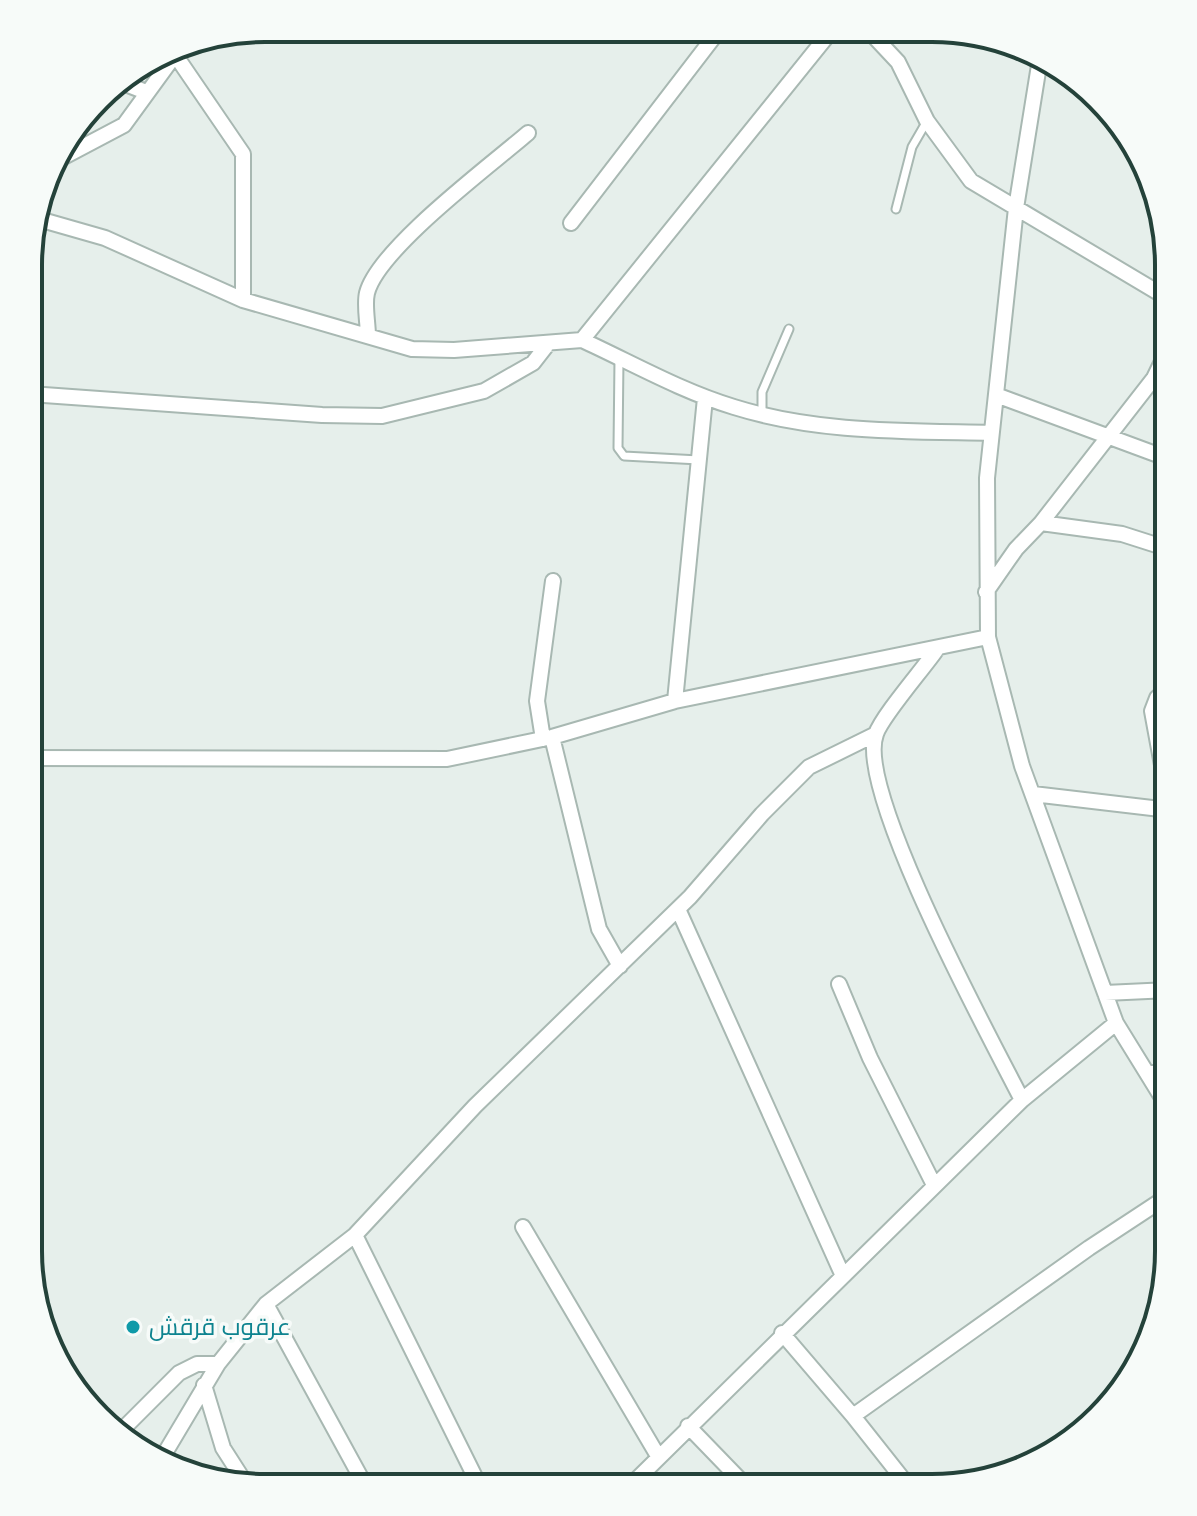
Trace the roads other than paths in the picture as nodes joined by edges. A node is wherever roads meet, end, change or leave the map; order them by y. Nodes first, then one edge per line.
1 (710, 42) edge
2 (822, 42) edge
3 (879, 42) edge
4 (183, 57) edge
5 (166, 66) edge
6 (1038, 69) edge
7 (132, 87) edge
8 (146, 92) junction
9 (927, 121) junction
10 (528, 133) dead end
11 (72, 153) edge
12 (1016, 208) junction
13 (896, 209) dead end
14 (47, 221) edge
15 (571, 223) dead end
16 (1155, 291) edge
17 (243, 300) junction
18 (789, 329) dead end
19 (368, 336) junction
20 (582, 340) junction
21 (547, 345) junction
22 (619, 357) junction
23 (1155, 376) edge
24 (42, 395) edge
25 (996, 395) junction
26 (705, 398) junction
27 (762, 413) junction
28 (991, 433) junction
29 (1106, 436) junction
30 (1155, 454) edge
31 (699, 460) junction
32 (1041, 523) junction
33 (1155, 545) edge
34 (553, 581) dead end
35 (986, 592) junction
36 (988, 637) junction
37 (937, 649) junction
38 (675, 701) junction
39 (1155, 703) edge
40 (1155, 727) edge
41 (876, 734) junction
42 (547, 738) junction
43 (42, 760) edge
44 (1033, 794) junction
45 (1155, 808) edge
46 (678, 909) junction
47 (620, 966) junction
48 (839, 984) dead end
49 (1155, 991) edge
50 (1105, 993) junction
51 (1116, 1023) junction
52 (1148, 1073) junction
53 (1155, 1073) edge
54 (1155, 1085) edge
55 (1022, 1100) junction
56 (934, 1185) junction
57 (1155, 1205) edge
58 (523, 1227) dead end
59 (355, 1235) junction
60 (843, 1276) junction
61 (266, 1304) junction
62 (782, 1333) junction
63 (218, 1364) junction
64 (204, 1385) junction
65 (853, 1416) junction
66 (127, 1425) edge
67 (688, 1426) junction
68 (166, 1451) edge
69 (658, 1456) junction
70 (239, 1472) edge
71 (359, 1474) edge
72 (474, 1474) edge
73 (641, 1474) edge
74 (734, 1474) edge
75 (899, 1474) edge

1 - 15 street
2 - 20 street
3 - 9 street
4 - 17 street
5 - 8 street
6 - 12 street
7 - 8 street
8 - 11 street
9 - 12 street
9 - 13 lane
10 - 19 street
12 - 16 street
12 - 25 street
14 - 17 street
17 - 19 street
18 - 27 lane
19 - 21 street
20 - 21 street
20 - 22 street
21 - 24 street
22 - 26 street
22 - 31 lane
23 - 29 street
25 - 28 street
25 - 29 street
26 - 27 street
26 - 31 street
27 - 28 street
28 - 35 street
29 - 30 street
29 - 32 street
31 - 38 street
32 - 33 street
32 - 35 street
34 - 42 street
35 - 36 street
36 - 37 street
36 - 44 street
37 - 38 street
37 - 41 street
38 - 42 street
39 - 40 street
41 - 46 street
41 - 55 street
42 - 43 street
42 - 47 street
44 - 45 street
44 - 50 street
46 - 47 street
46 - 60 street
47 - 59 street
48 - 56 street
49 - 50 street
50 - 51 street
51 - 52 street
51 - 55 street
52 - 53 street
52 - 54 street
55 - 56 street
56 - 60 street
57 - 65 street
58 - 69 street
59 - 61 street
59 - 72 street
60 - 62 street
61 - 63 street
61 - 71 street
62 - 65 street
62 - 67 street
63 - 64 street
63 - 66 street
64 - 68 street
64 - 70 street
65 - 75 street
67 - 69 street
67 - 74 street
69 - 73 street

